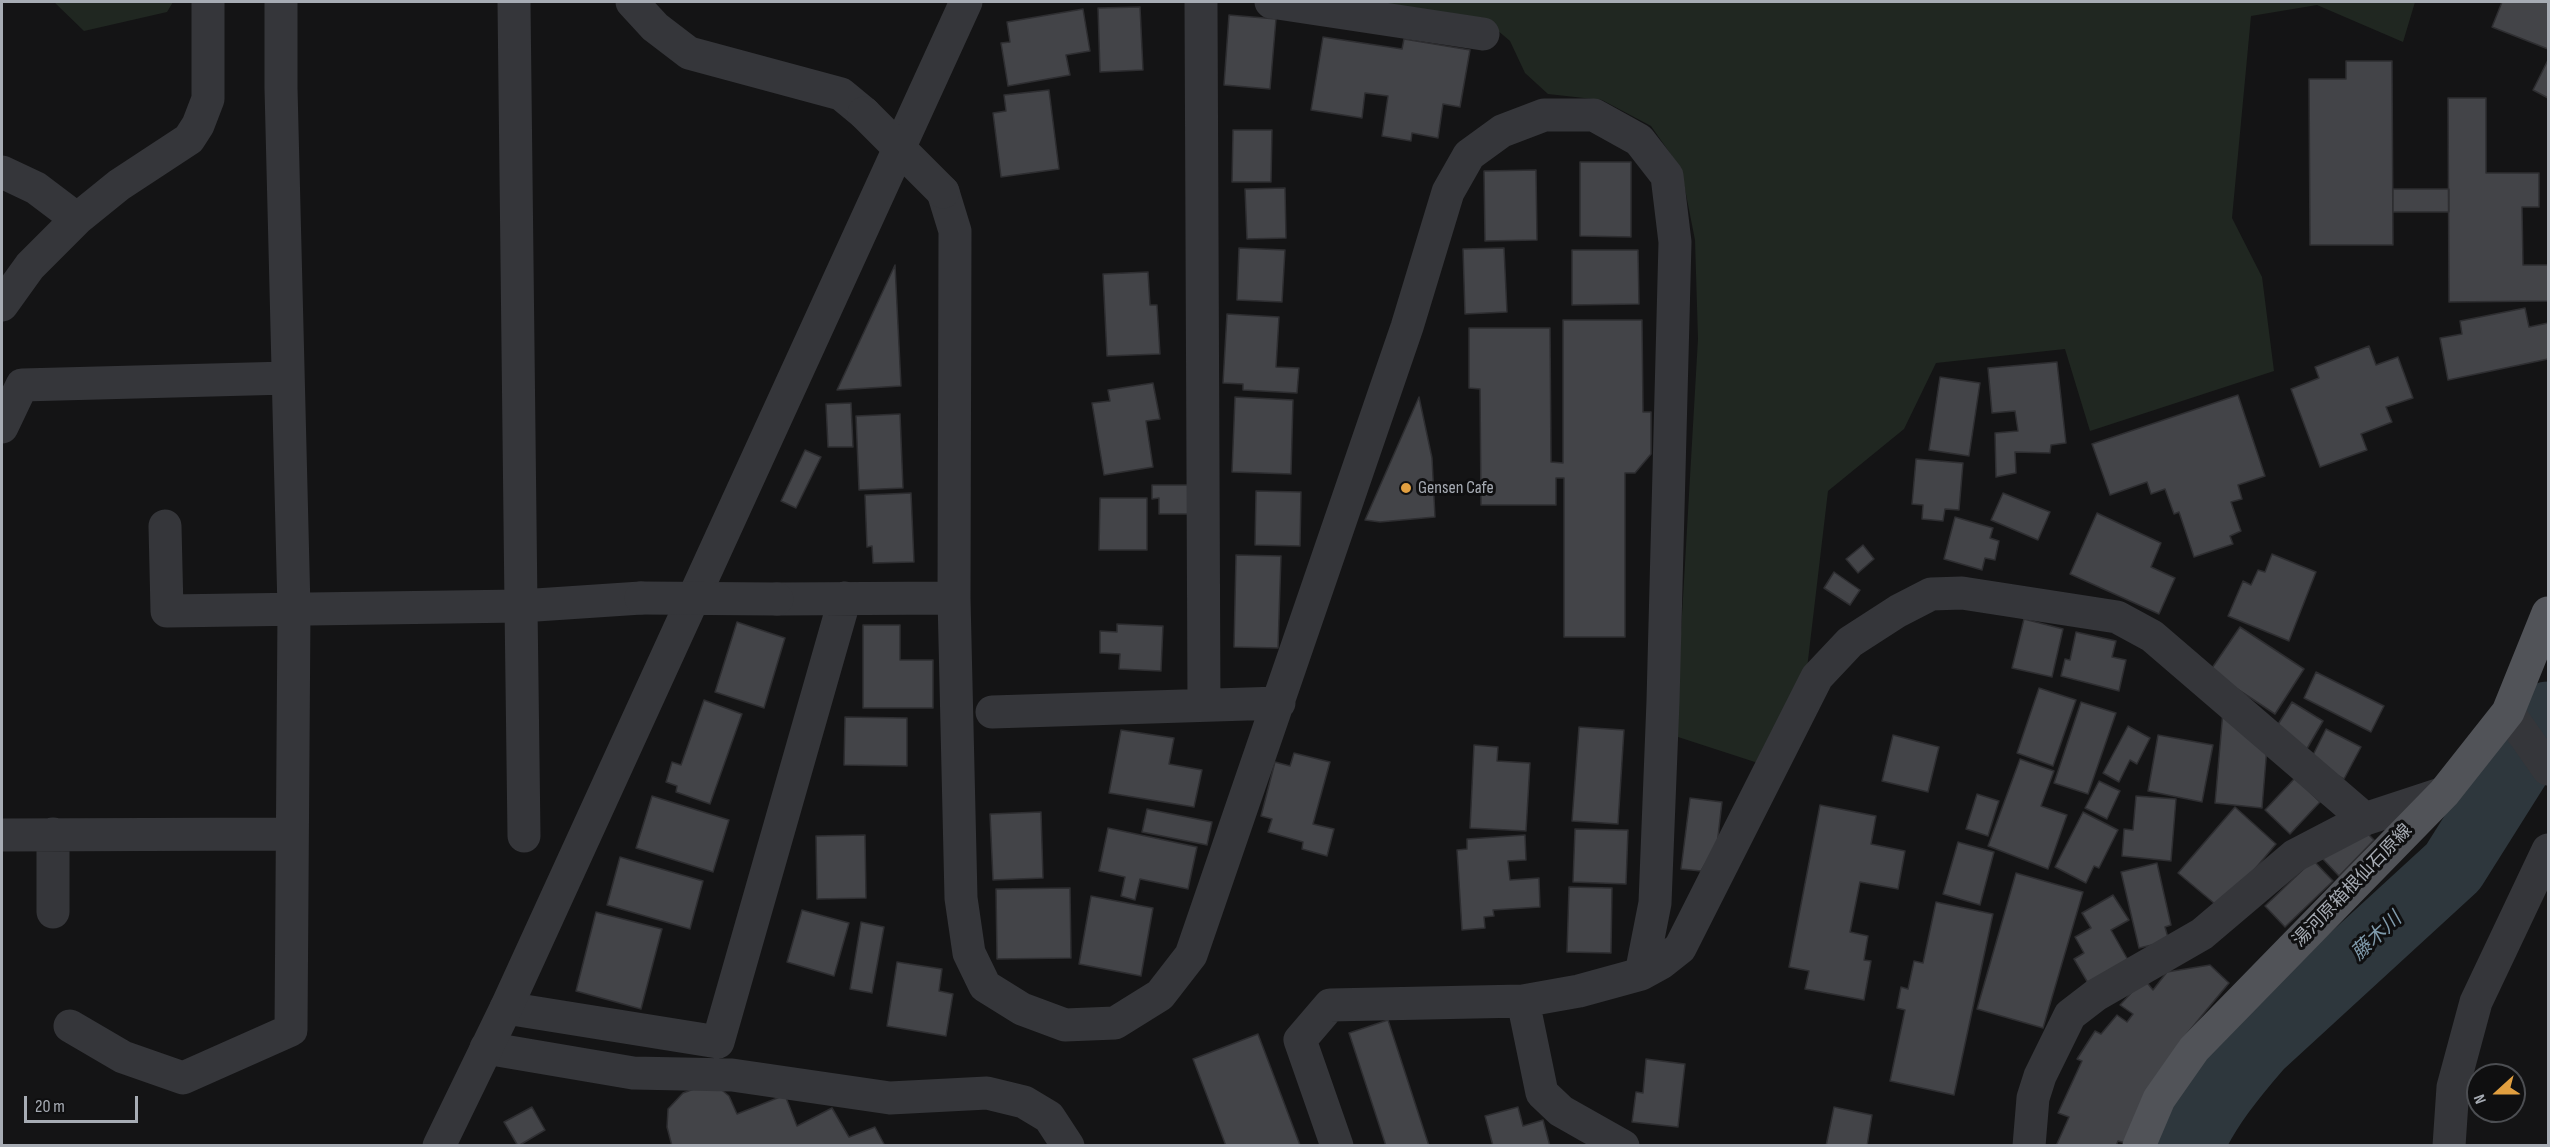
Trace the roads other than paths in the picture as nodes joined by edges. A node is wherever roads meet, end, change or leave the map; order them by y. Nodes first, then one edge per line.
1 (208, 2) edge
2 (281, 2) edge
3 (514, 2) edge
4 (632, 2) edge
5 (966, 2) edge
6 (1201, 2) edge
7 (1271, 2) edge
8 (1483, 34) dead end
9 (2, 172) edge
10 (77, 219) junction
11 (2, 305) edge
12 (288, 378) junction
13 (2, 427) edge
14 (165, 526) dead end
15 (845, 598) junction
16 (954, 598) junction
17 (521, 606) junction
18 (294, 609) junction
19 (2548, 613) edge
20 (1279, 703) junction
21 (1204, 705) junction
22 (992, 712) dead end
23 (2517, 724) junction
24 (2548, 769) edge
25 (2444, 793) junction
26 (2365, 819) junction
27 (53, 834) junction
28 (292, 834) junction
29 (2, 835) edge
30 (524, 836) dead end
31 (2548, 850) edge
32 (53, 912) dead end
33 (1641, 974) junction
34 (1523, 1001) junction
35 (506, 1008) junction
36 (70, 1026) dead end
37 (486, 1048) junction
38 (439, 1146) edge
39 (1068, 1146) edge
40 (1337, 1146) edge
41 (1623, 1146) edge
42 (2029, 1146) edge
43 (2139, 1146) edge
44 (2449, 1146) edge

1 - 10 street
2 - 12 street
3 - 17 street
4 - 16 street, bridge
5 - 35 street
6 - 21 street
7 - 8 street
9 - 10 street
10 - 11 street
12 - 13 street
12 - 18 street
14 - 18 street
15 - 16 street
15 - 17 street, bridge
15 - 35 street
16 - 20 street
17 - 18 street
17 - 30 street
18 - 28 street
19 - 23 main road, 湯河原箱根仙石原線
20 - 21 street
20 - 33 street
21 - 22 street
23 - 24 street
23 - 25 main road, 湯河原箱根仙石原線
25 - 26 street
25 - 43 main road, 湯河原箱根仙石原線
26 - 33 street
26 - 42 street
27 - 28 street
27 - 29 street
27 - 32 street
28 - 36 street
31 - 44 street
33 - 34 street
34 - 40 street
34 - 41 street
35 - 37 street
37 - 38 street
37 - 39 street

